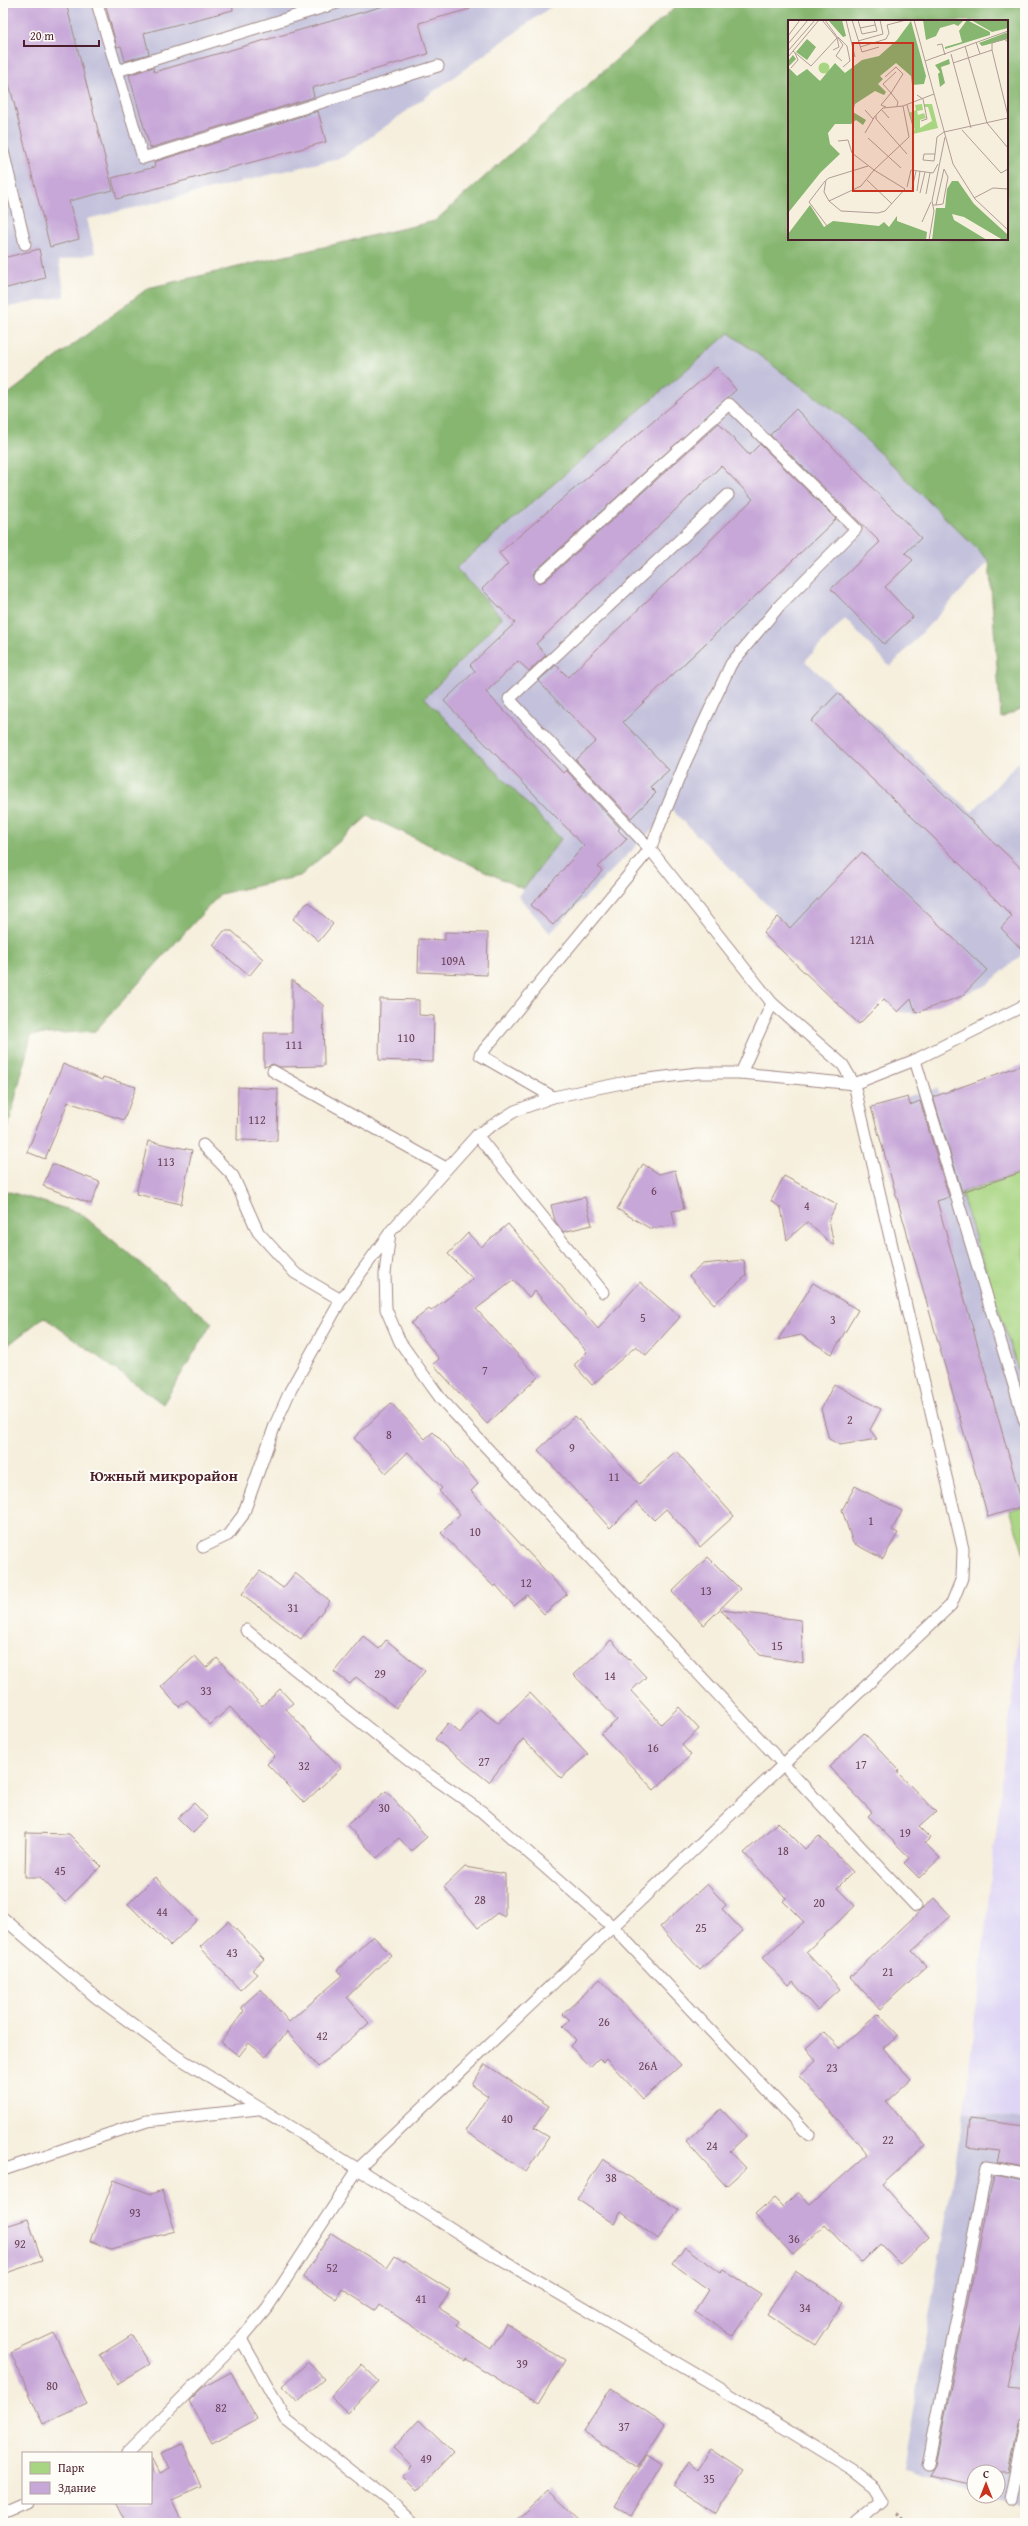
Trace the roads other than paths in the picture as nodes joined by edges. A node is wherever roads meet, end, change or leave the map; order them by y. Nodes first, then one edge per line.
1 (97, 3) edge
2 (337, 3) edge
3 (438, 66) dead end
4 (116, 71) junction
5 (3, 151) edge
6 (25, 244) dead end
7 (728, 495) dead end
8 (540, 576) dead end
9 (650, 849) junction
10 (772, 1003) junction
11 (1025, 1005) edge
12 (915, 1060) junction
13 (273, 1071) dead end
14 (740, 1073) junction
15 (854, 1084) junction
16 (553, 1097) junction
17 (477, 1135) junction
18 (202, 1145) dead end
19 (446, 1168) junction
20 (390, 1232) junction
21 (603, 1292) dead end
22 (340, 1300) junction
23 (1025, 1422) edge
24 (202, 1546) dead end
25 (246, 1630) dead end
26 (784, 1765) junction
27 (916, 1906) dead end
28 (3, 1918) edge
29 (613, 1927) junction
30 (258, 2109) junction
31 (809, 2135) dead end
32 (358, 2169) junction
33 (3, 2170) edge
34 (1025, 2174) edge
35 (241, 2339) junction
36 (1025, 2423) edge
37 (128, 2452) edge
38 (928, 2464) dead end
39 (1010, 2500) dead end
40 (24, 2504) edge
41 (3, 2513) edge
42 (413, 2523) edge
43 (856, 2523) edge

1 - 4 lane
2 - 4 lane
3 - 4 lane
5 - 6 lane
7 - 9 lane
8 - 9 lane
9 - 10 lane
9 - 16 lane
10 - 14 lane
10 - 15 lane
11 - 12 lane
12 - 15 lane
12 - 23 lane
13 - 19 lane
14 - 15 lane
14 - 16 lane
15 - 26 lane
16 - 17 lane
17 - 19 lane
17 - 21 lane
18 - 22 lane
19 - 20 lane
20 - 22 lane
20 - 26 lane
22 - 24 lane
25 - 29 lane
26 - 27 lane
26 - 29 lane
28 - 30 lane
29 - 31 lane
29 - 32 lane
30 - 32 lane
30 - 33 lane
32 - 35 lane
32 - 43 lane
34 - 38 lane
35 - 37 lane
35 - 42 lane
36 - 39 lane
40 - 41 lane

